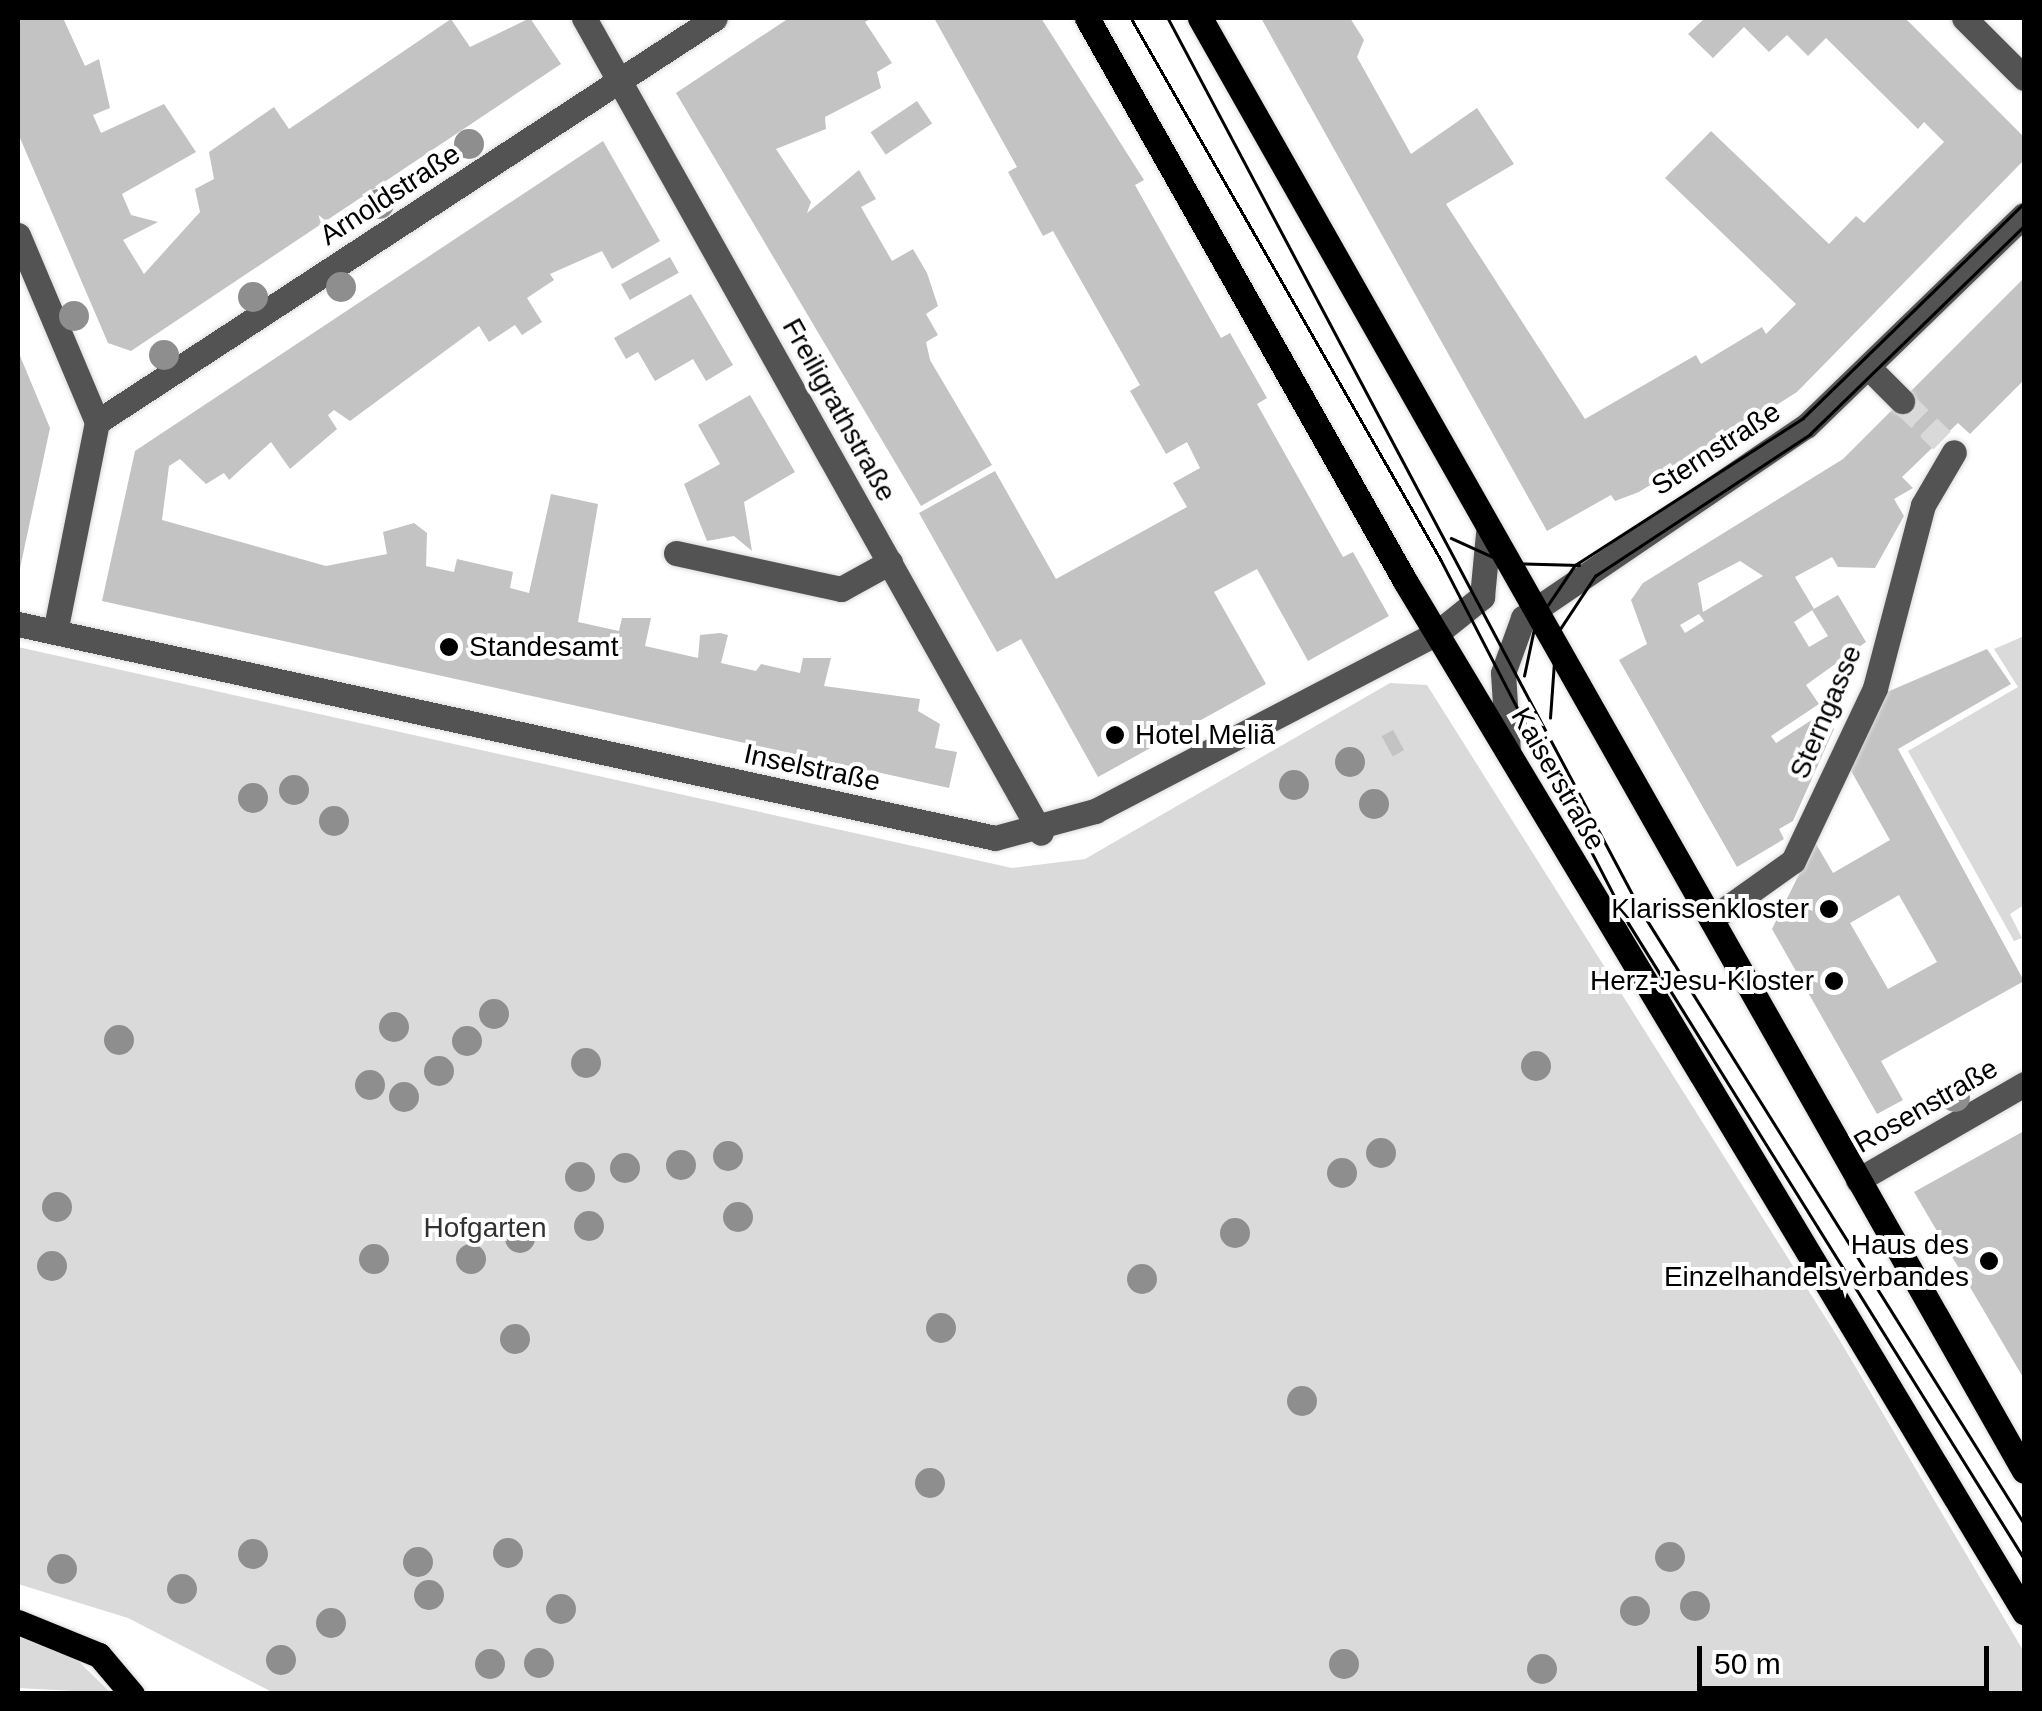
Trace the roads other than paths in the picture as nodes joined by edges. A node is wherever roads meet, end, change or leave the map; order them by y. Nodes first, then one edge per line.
1 (584, 18) edge
2 (715, 18) edge
3 (1088, 18) edge
4 (1200, 18) edge
5 (1964, 18) edge
6 (2024, 78) edge
7 (622, 81) junction
8 (2024, 215) edge
9 (18, 235) edge
10 (1869, 368) junction
11 (1902, 401) tunnel mouth
12 (97, 422) junction
13 (1952, 450) dead end
14 (1488, 533) junction
15 (676, 554) dead end
16 (890, 562) junction
17 (1534, 608) junction
18 (18, 624) edge
19 (55, 632) junction
20 (1437, 633) junction
21 (1508, 752) junction
22 (1041, 833) junction
23 (1713, 918) junction
24 (2024, 1084) edge
25 (1858, 1180) junction
26 (2024, 1471) edge
27 (2024, 1612) edge
28 (18, 1622) edge
29 (132, 1694) edge

1 - 7 street, Freiligrathstraße
2 - 7 street, Arnoldstraße
3 - 20 main road, Kaiserstraße
4 - 14 main road
5 - 6 street
7 - 12 street, Arnoldstraße
7 - 16 street, Freiligrathstraße
8 - 10 street, Sternstraße
9 - 12 street
10 - 11 street
10 - 17 street, Sternstraße
12 - 19 street
13 - 23 street, Sterngasse
14 - 17 main road
14 - 20 street, Inselstraße
15 - 16 street
16 - 22 street, Freiligrathstraße
17 - 21 street
17 - 23 main road
18 - 19 street, Inselstraße
19 - 22 street, Inselstraße
20 - 21 main road, Kaiserstraße
20 - 22 street, Inselstraße
21 - 27 main road, Kaiserstraße
23 - 25 main road
24 - 25 street, Rosenstraße
25 - 26 main road
28 - 29 main road

